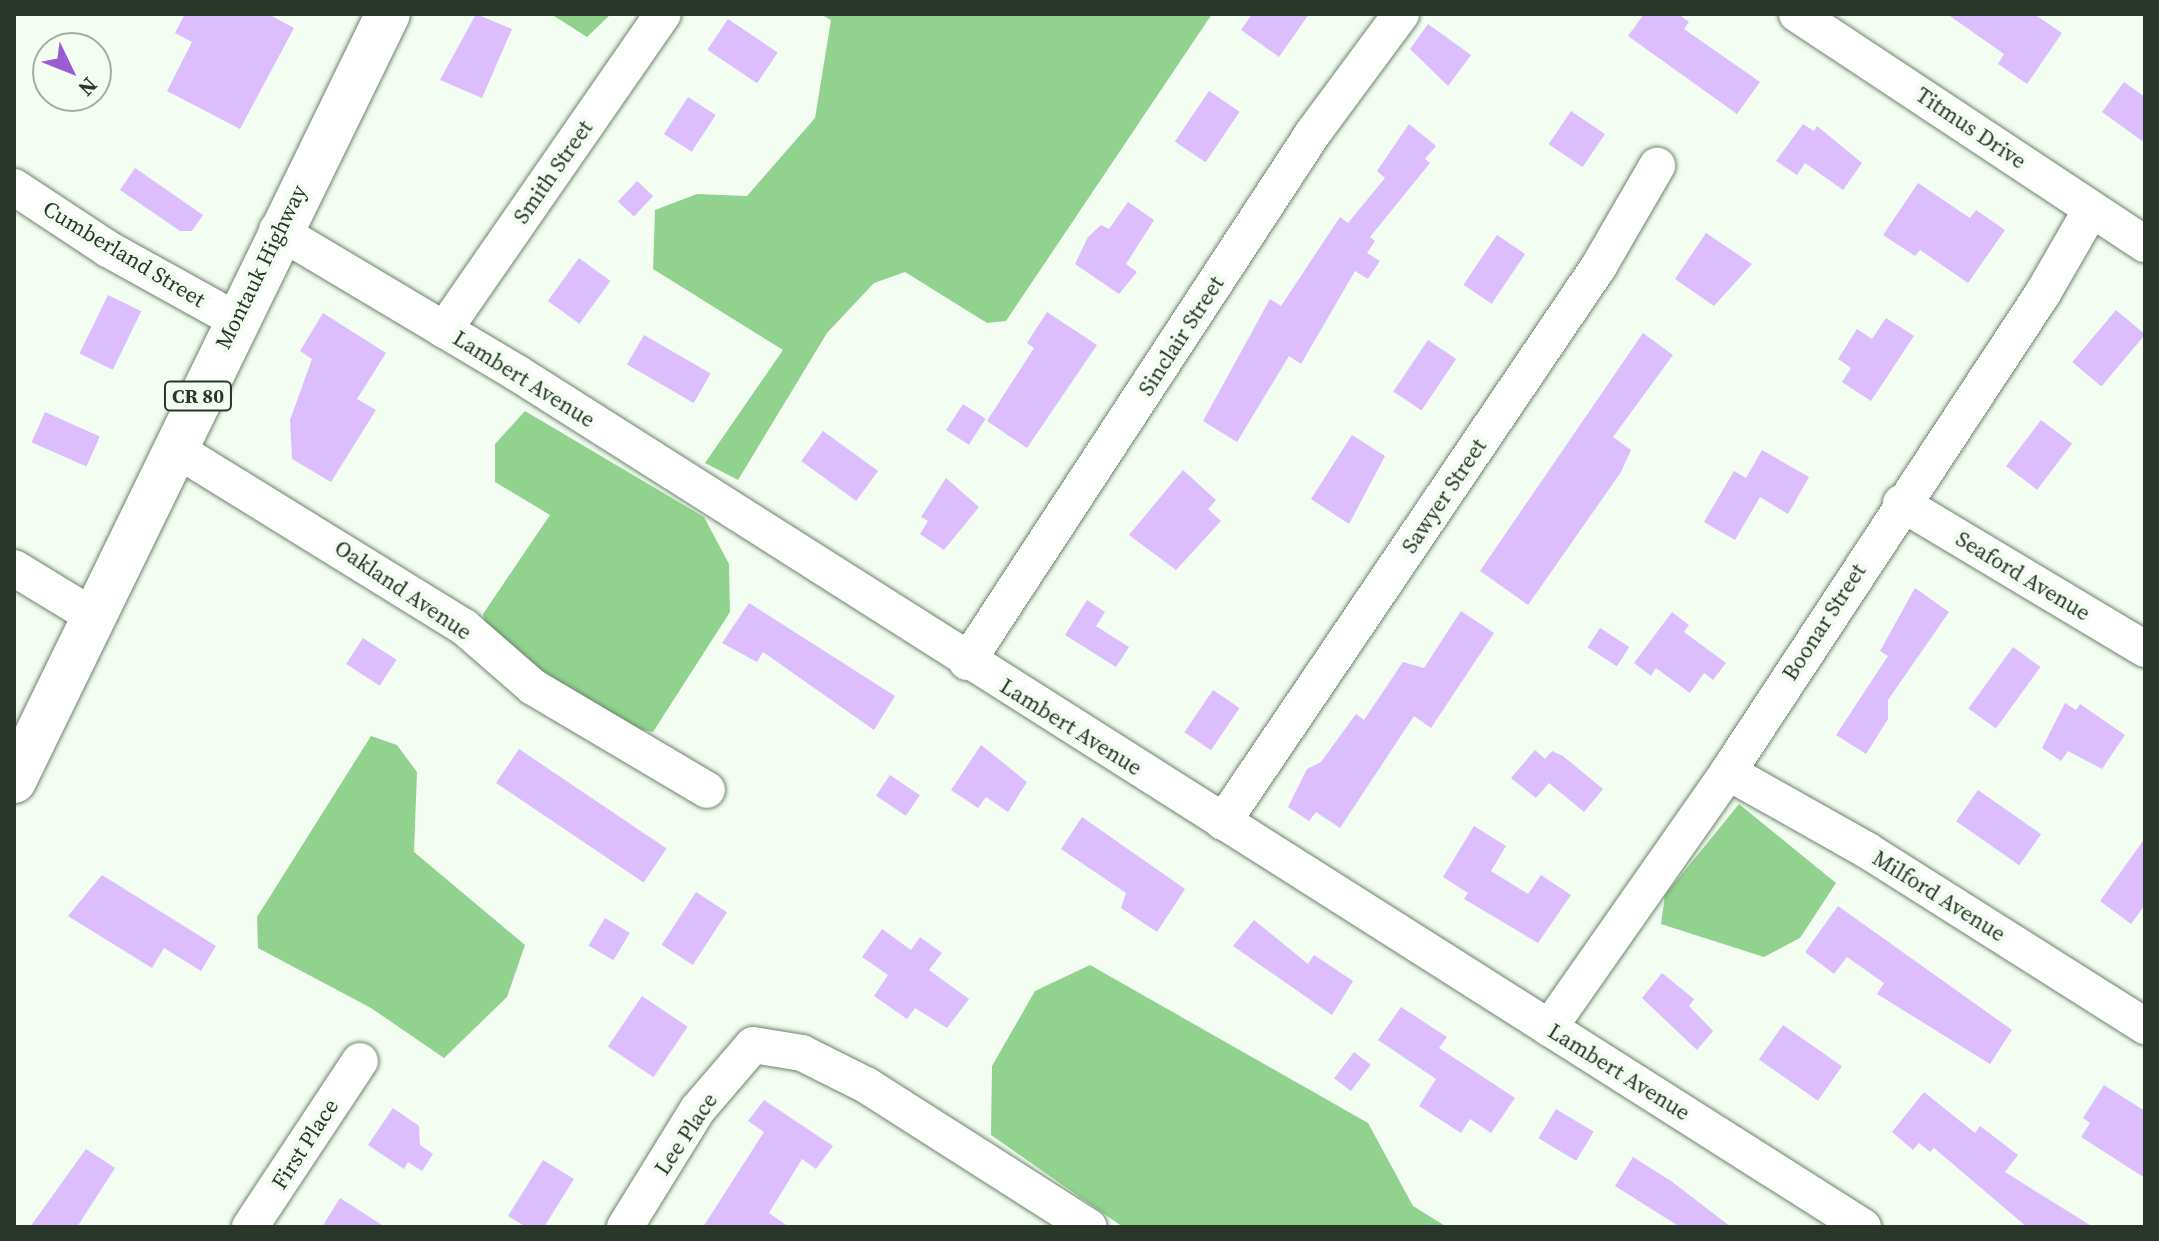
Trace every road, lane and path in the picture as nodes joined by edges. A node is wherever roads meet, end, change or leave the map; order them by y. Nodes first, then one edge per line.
1 (388, 14) edge
2 (663, 14) edge
3 (1401, 14) edge
4 (1797, 14) edge
5 (1657, 166) dead end
6 (14, 187) edge
7 (2091, 210) junction
8 (277, 230) junction
9 (2145, 244) edge
10 (236, 320) junction
11 (444, 330) junction
12 (174, 448) junction
13 (1901, 503) junction
14 (14, 568) edge
15 (93, 616) junction
16 (2145, 649) edge
17 (967, 662) junction
18 (1728, 772) junction
19 (14, 781) edge
20 (707, 790) dead end
21 (1223, 822) junction
22 (2145, 1026) edge
23 (1549, 1028) junction
24 (360, 1061) dead end
25 (250, 1227) edge
26 (625, 1227) edge
27 (1089, 1227) edge
28 (1863, 1227) edge

1 - 8 main road, Montauk Highway / CR 80
2 - 11 street, Smith Street
3 - 17 street, Sinclair Street
4 - 7 street, Titmus Drive
5 - 21 street, Sawyer Street
6 - 10 street, Cumberland Street
7 - 9 street, Titmus Drive
7 - 13 street, Boonar Street
8 - 10 main road, Montauk Highway / CR 80
8 - 11 street, Lambert Avenue
10 - 12 main road, Montauk Highway / CR 80
11 - 17 street, Lambert Avenue
12 - 15 main road, Montauk Highway / CR 80
12 - 20 street, Oakland Avenue
13 - 16 street, Seaford Avenue
13 - 18 street, Boonar Street
14 - 15 street
15 - 19 main road, Montauk Highway / CR 80
17 - 21 street, Lambert Avenue
18 - 22 street, Milford Avenue
18 - 23 street, Boonar Street
21 - 23 street, Lambert Avenue
23 - 28 street, Lambert Avenue
24 - 25 street, First Place
26 - 27 street, Lee Place

